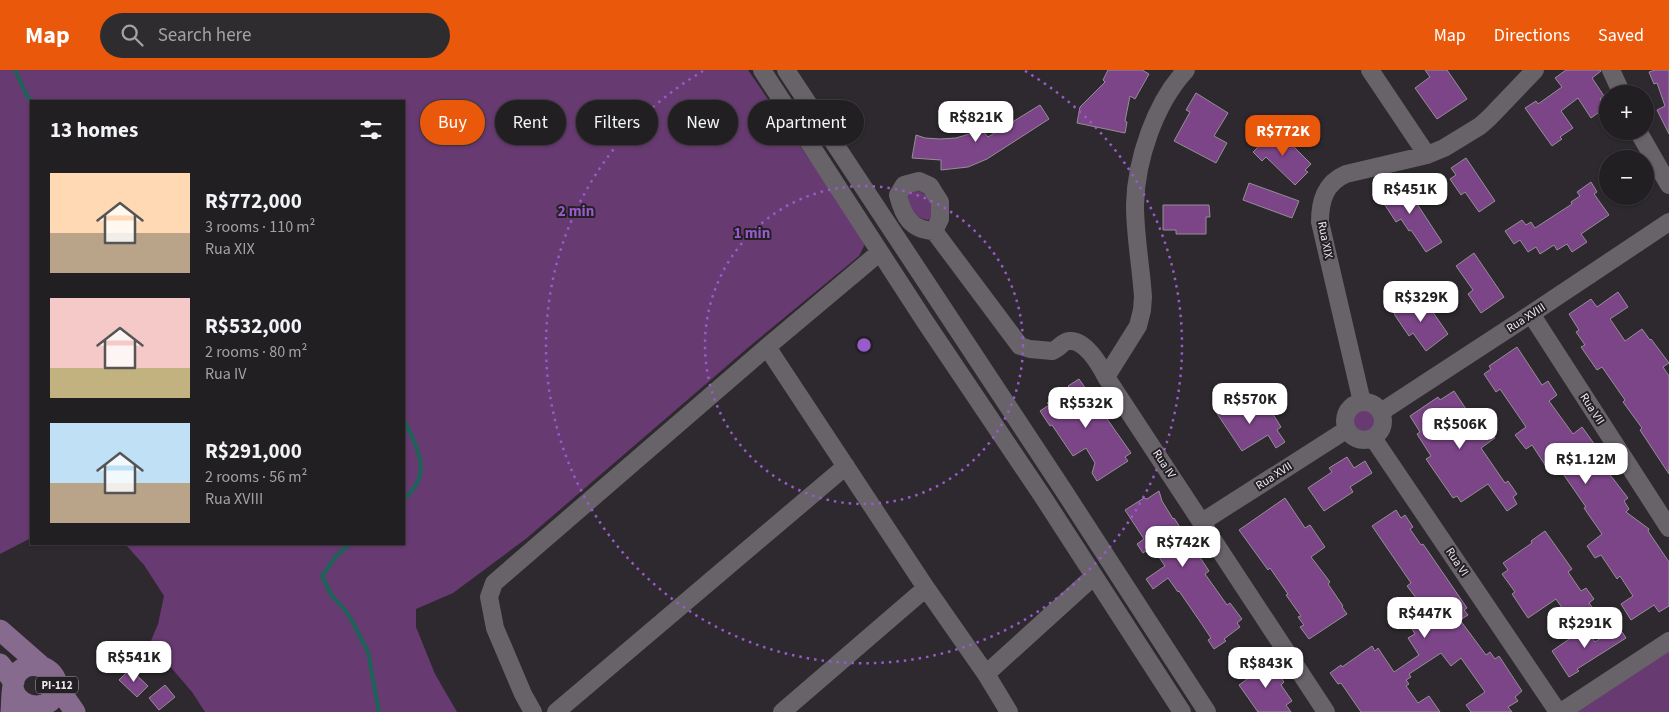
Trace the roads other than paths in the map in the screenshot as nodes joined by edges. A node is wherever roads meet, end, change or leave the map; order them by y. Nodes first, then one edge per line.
1 (762, 70) edge
2 (786, 70) edge
3 (1186, 70) edge
4 (1370, 70) edge
5 (1611, 70) edge
6 (1618, 70) edge
7 (1530, 73) edge
8 (1618, 85) edge
9 (1621, 85) edge
10 (1643, 140) edge
11 (1427, 155) junction
12 (1669, 185) edge
13 (874, 204) junction
14 (856, 216) junction
15 (1669, 222) edge
16 (934, 231) dead end
17 (906, 253) junction
18 (884, 259) junction
19 (1531, 314) junction
20 (767, 347) junction
21 (1106, 377) junction
22 (1362, 402) junction
23 (1381, 412) junction
24 (1346, 430) junction
25 (1373, 438) junction
26 (846, 466) junction
27 (1202, 522) junction
28 (1669, 528) edge
29 (1094, 576) junction
30 (926, 588) junction
31 (0, 630) edge
32 (1669, 641) edge
33 (0, 664) edge
34 (40, 666) junction
35 (986, 674) junction
36 (14, 685) junction
37 (57, 686) junction
38 (33, 710) edge
39 (1007, 711) edge
40 (11, 712) edge
41 (75, 712) edge
42 (533, 712) edge
43 (556, 712) edge
44 (782, 712) edge
45 (1182, 712) edge
46 (1206, 712) edge
47 (1326, 712) edge
48 (1559, 712) edge

1 - 14 street
2 - 13 street
3 - 21 street
4 - 11 street
5 - 8 street
6 - 9 street
7 - 11 street, Rua XIX
10 - 12 street
11 - 22 street, Rua XIX
13 - 14 street
13 - 17 street
14 - 18 street
15 - 19 street, Rua XVIII
16 - 21 street, Rua IV
17 - 18 street
17 - 46 street
18 - 20 street
18 - 29 street
19 - 23 street, Rua XVIII
19 - 28 street, Rua VII
20 - 26 street
20 - 42 street
21 - 27 street, Rua IV
22 - 23 street
22 - 24 street
23 - 25 street
24 - 25 street
24 - 27 street, Rua XVII
25 - 48 street, Rua VI
26 - 30 street
26 - 43 street
27 - 47 street, Rua IV
29 - 35 street
29 - 45 street
30 - 35 street
30 - 44 street
31 - 34 main road, PI-112
32 - 48 street
33 - 36 main road, PI-112
34 - 36 main road, PI-112
34 - 37 main road, PI-112
35 - 39 street
36 - 38 main road, PI-112
36 - 40 main road
37 - 38 main road, PI-112
37 - 41 main road, PI-112

